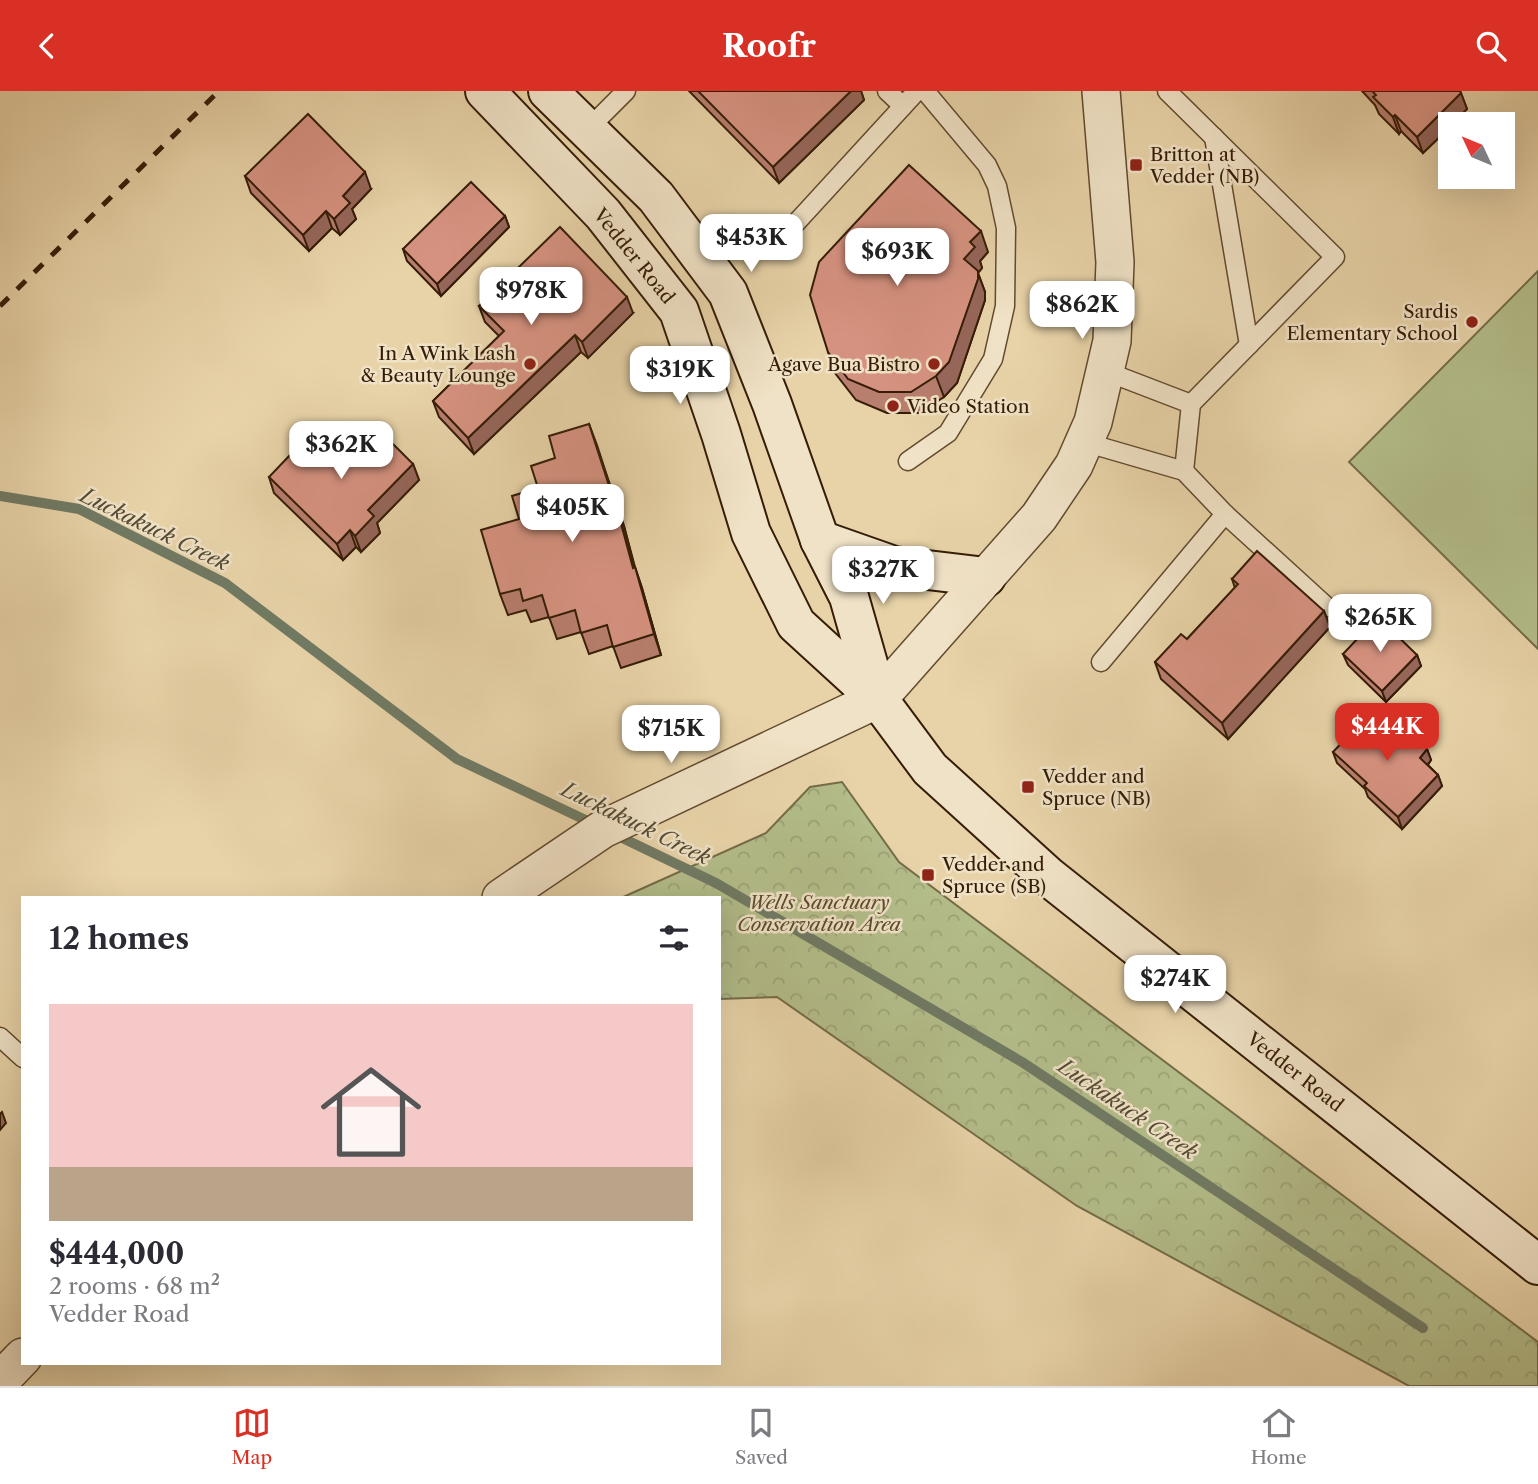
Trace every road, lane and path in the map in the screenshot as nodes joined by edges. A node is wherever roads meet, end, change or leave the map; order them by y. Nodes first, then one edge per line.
1 (485, 91) edge
2 (548, 91) edge
3 (626, 91) edge
4 (887, 91) edge
5 (917, 91) edge
6 (925, 91) edge
7 (1101, 91) edge
8 (1167, 91) edge
9 (903, 106) junction
10 (587, 129) junction
11 (1214, 137) junction
12 (774, 248) dead end
13 (1249, 345) junction
14 (1105, 371) junction
15 (1191, 404) junction
16 (1084, 442) junction
17 (908, 461) dead end
18 (1184, 471) junction
19 (1225, 514) junction
20 (820, 540) junction
21 (986, 577) junction
22 (1327, 607) dead end
23 (1101, 662) dead end
24 (878, 699) junction
25 (504, 896) edge
26 (0, 1037) edge
27 (21, 1056) edge
28 (1538, 1265) edge
29 (21, 1359) edge
30 (0, 1381) edge

1 - 24 main road, Vedder Road
2 - 10 main road, Vedder Road
3 - 10 lane
4 - 9 lane
5 - 9 lane
6 - 17 lane
7 - 14 street
8 - 11 lane
9 - 12 lane
10 - 20 main road, Vedder Road
11 - 13 lane
11 - 13 lane
13 - 15 lane
14 - 15 lane
14 - 16 street
15 - 18 lane
16 - 18 lane
16 - 21 street
18 - 19 lane
19 - 22 lane
19 - 23 lane
20 - 21 main road
20 - 24 main road, Vedder Road
21 - 24 street
24 - 25 street
24 - 28 main road, Vedder Road
26 - 27 lane
29 - 30 street

